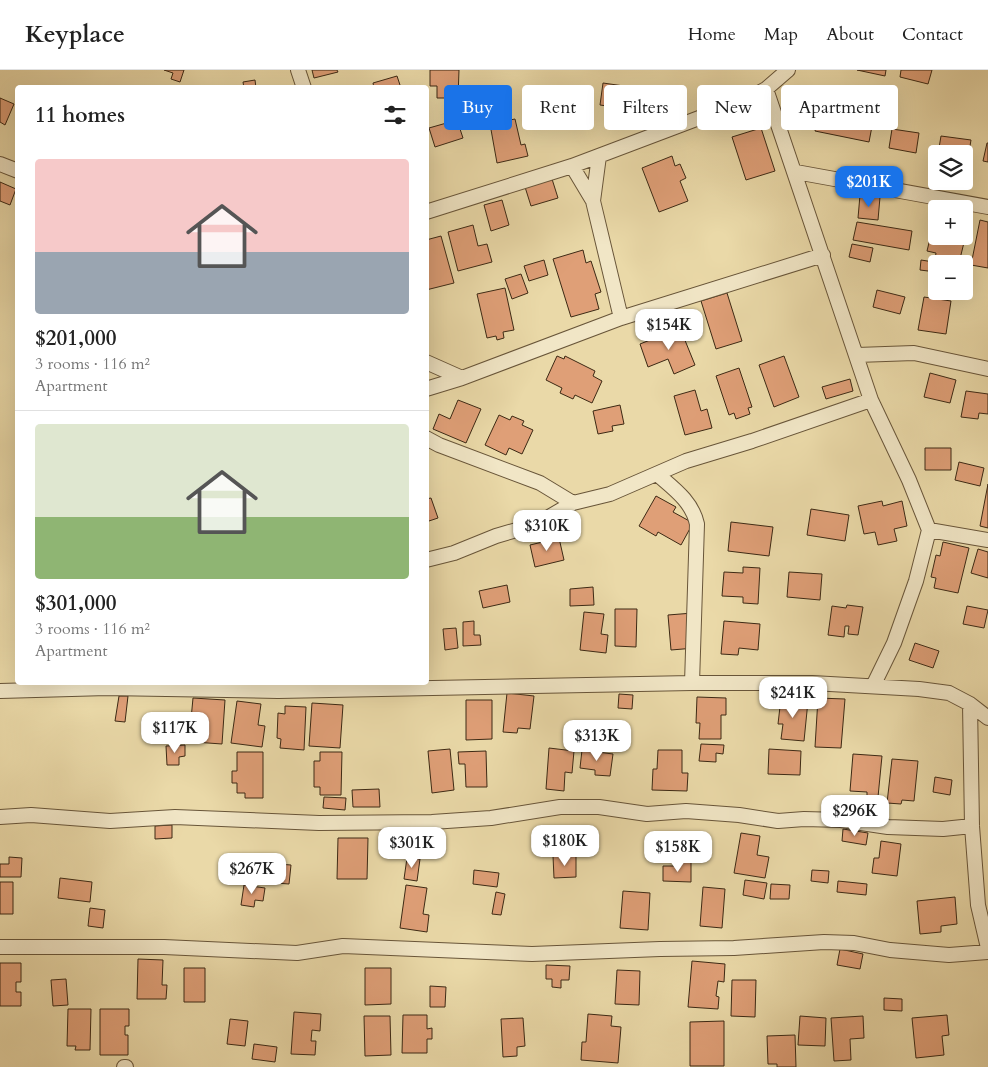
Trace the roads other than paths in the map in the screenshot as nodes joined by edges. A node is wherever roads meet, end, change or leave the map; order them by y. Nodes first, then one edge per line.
1 (298, 70) edge
2 (788, 70) edge
3 (303, 85) edge
4 (770, 85) edge
5 (771, 104) edge
6 (697, 119) edge
7 (598, 156) junction
8 (0, 164) edge
9 (572, 166) junction
10 (15, 170) edge
11 (796, 172) junction
12 (593, 201) junction
13 (988, 207) edge
14 (429, 211) edge
15 (823, 256) junction
16 (621, 318) junction
17 (857, 355) junction
18 (429, 363) edge
19 (988, 369) edge
20 (462, 378) junction
21 (429, 387) edge
22 (871, 400) junction
23 (429, 440) edge
24 (657, 474) junction
25 (573, 503) junction
26 (930, 530) junction
27 (988, 540) edge
28 (429, 559) edge
29 (692, 683) junction
30 (107, 685) edge
31 (873, 686) junction
32 (0, 691) edge
33 (970, 704) junction
34 (988, 718) edge
35 (0, 817) edge
36 (972, 826) junction
37 (0, 947) edge
38 (988, 948) edge
39 (988, 952) edge

1 - 3 street
2 - 4 street
5 - 11 street
6 - 7 street
7 - 9 street
7 - 12 street
8 - 10 street
9 - 12 street
9 - 14 street
11 - 13 street
11 - 15 street
12 - 16 street
15 - 16 street
15 - 17 street
16 - 20 street
17 - 19 street
17 - 22 street
18 - 20 street
20 - 21 street
22 - 24 street
22 - 26 street
23 - 25 street
24 - 25 street
24 - 29 street
25 - 28 street
26 - 27 street
26 - 31 street
29 - 30 street
29 - 31 street
30 - 32 street
31 - 33 street
33 - 34 street
33 - 36 street
35 - 36 street
36 - 38 street
37 - 39 street

